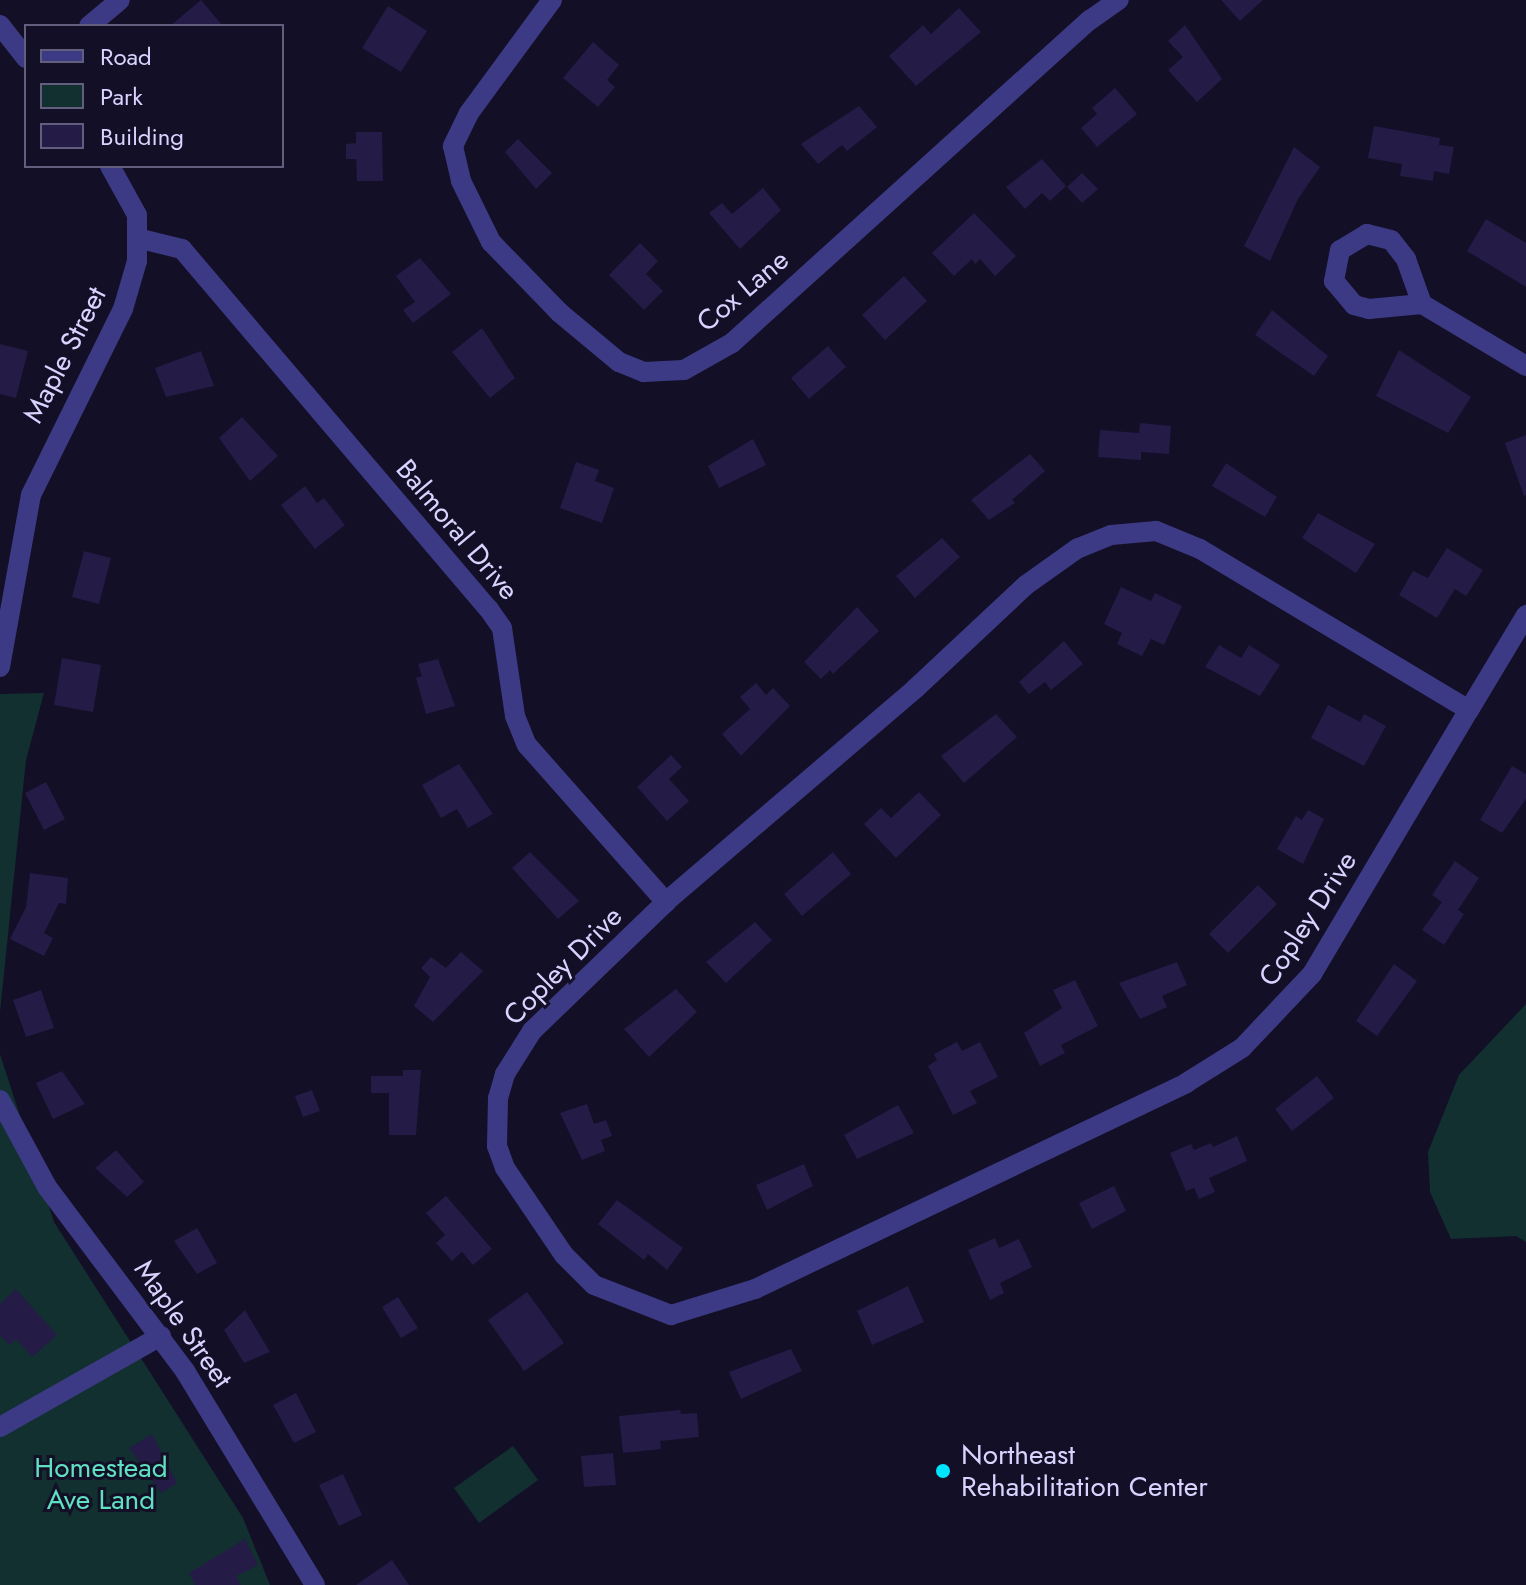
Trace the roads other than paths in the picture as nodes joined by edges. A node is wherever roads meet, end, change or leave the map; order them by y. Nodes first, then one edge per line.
1 (120, 0) edge
2 (552, 0) edge
3 (1119, 0) edge
4 (91, 24) edge
5 (0, 25) edge
6 (24, 55) edge
7 (111, 168) edge
8 (141, 239) junction
9 (1422, 304) junction
10 (1526, 366) edge
11 (1526, 615) edge
12 (0, 667) edge
13 (1469, 710) junction
14 (666, 902) junction
15 (0, 1100) edge
16 (161, 1336) junction
17 (0, 1427) edge
18 (315, 1585) edge

1 - 4 street
2 - 3 street, Cox Lane
5 - 6 street
7 - 8 street
8 - 12 street, Maple Street
8 - 14 street, Balmoral Drive
9 - 9 street
9 - 10 street
11 - 13 street, Copley Drive
13 - 14 street, Copley Drive
13 - 14 street, Copley Drive
15 - 16 street, Maple Street
16 - 17 street
16 - 18 street, Maple Street

